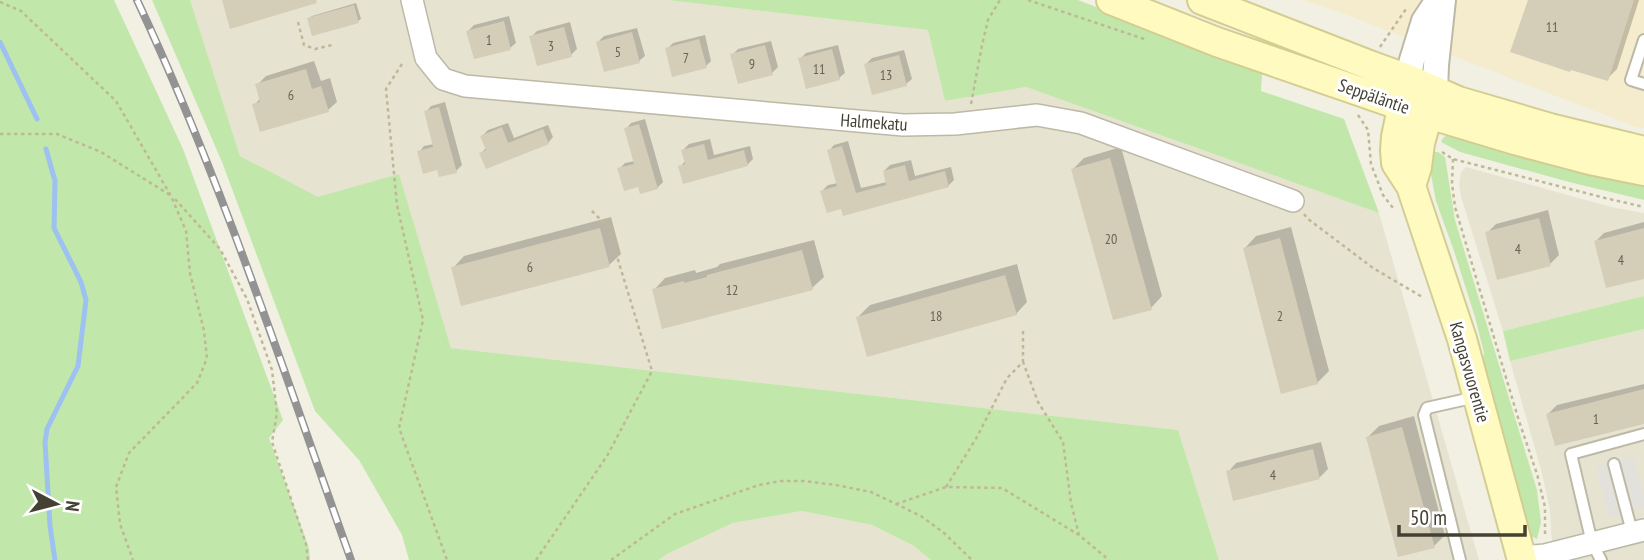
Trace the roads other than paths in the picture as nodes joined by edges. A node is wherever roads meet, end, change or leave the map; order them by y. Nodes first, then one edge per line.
1 (412, 0) edge
2 (1111, 0) edge
3 (1202, 0) edge
4 (1440, 0) edge
5 (1644, 40) edge
6 (1408, 79) junction
7 (1644, 84) edge
8 (1422, 104) junction
9 (1644, 151) edge
10 (1644, 171) edge
11 (1293, 201) road end
12 (1477, 397) junction
13 (1644, 435) edge
14 (1614, 464) dead end
15 (1638, 531) edge
16 (1597, 551) edge
17 (1525, 558) edge
18 (1460, 560) edge

1 - 11 street, Halmekatu
2 - 8 main road, Seppäläntie
3 - 6 main road, Seppäläntie
4 - 6 street
4 - 8 street
5 - 7 lane
6 - 8 main road, Kangasvuorentie
8 - 9 main road, Seppäläntie
8 - 10 main road, Seppäläntie
8 - 12 main road, Kangasvuorentie
12 - 17 main road, Kangasvuorentie
12 - 18 lane
13 - 16 lane
14 - 15 lane
15 - 16 street
16 - 17 street

